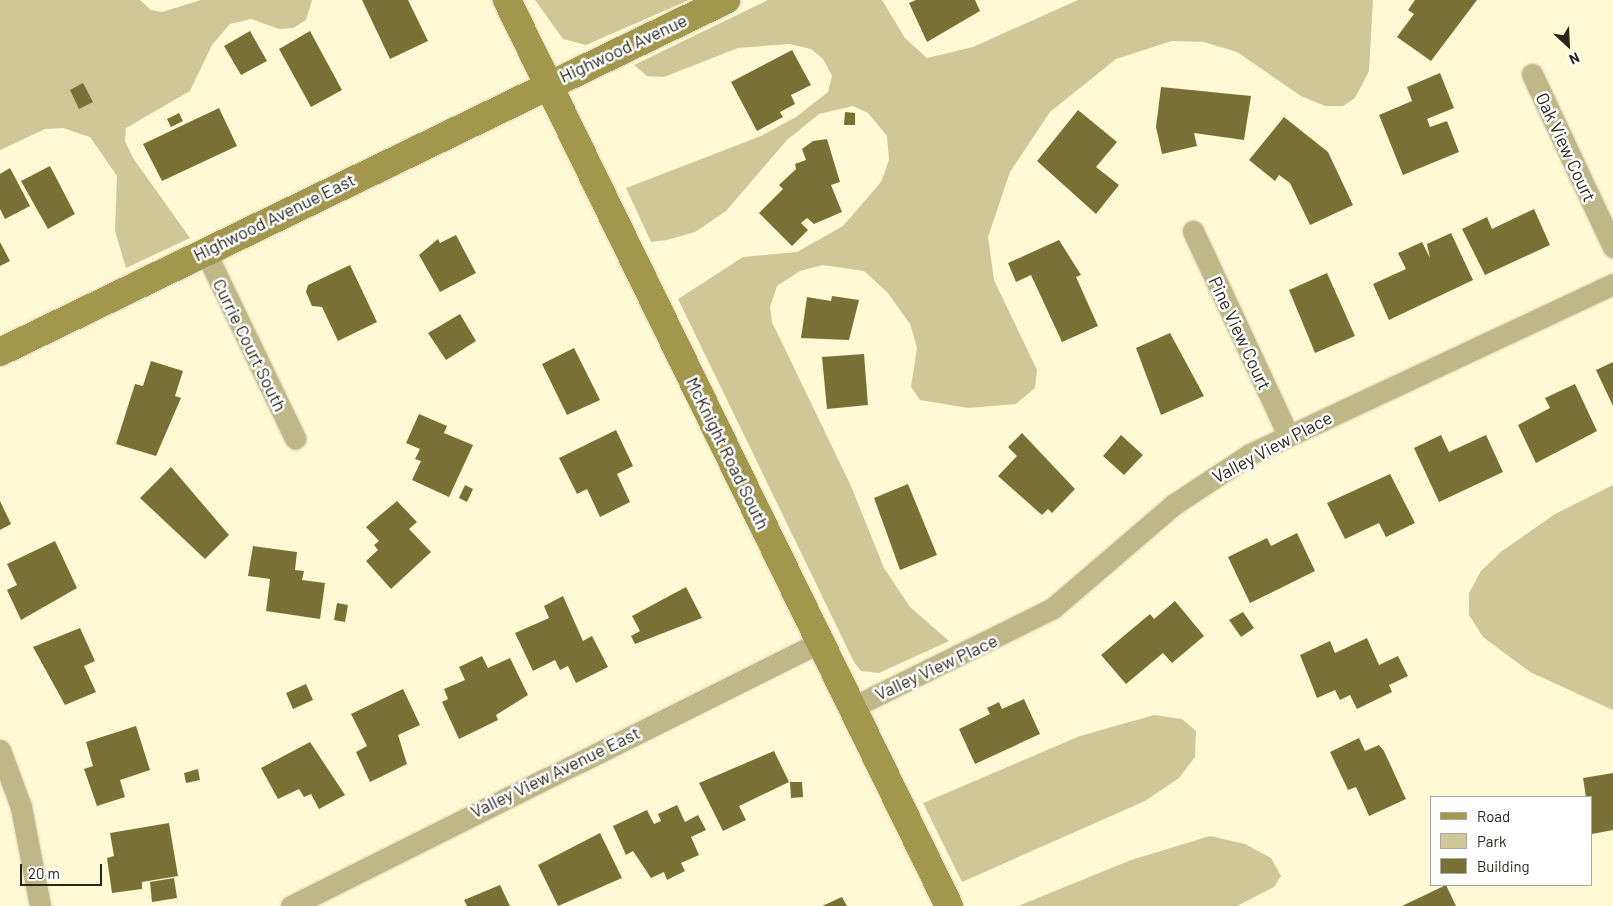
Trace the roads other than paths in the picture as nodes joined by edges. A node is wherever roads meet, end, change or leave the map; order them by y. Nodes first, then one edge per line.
1 (507, 0) edge
2 (726, 0) edge
3 (1532, 74) dead end
4 (547, 83) junction
5 (1193, 231) dead end
6 (1613, 247) edge
7 (205, 251) junction
8 (1613, 284) edge
9 (0, 352) edge
10 (1288, 435) junction
11 (296, 438) dead end
12 (820, 642) junction
13 (851, 708) junction
14 (0, 750) edge
15 (40, 906) edge
16 (291, 906) edge
17 (949, 906) edge

1 - 4 street, McKnight Road South
2 - 4 street, Highwood Avenue
3 - 6 street, Oak View Court
4 - 7 street, Highwood Avenue East
4 - 12 street, McKnight Road South
5 - 10 street, Pine View Court
7 - 9 street, Highwood Avenue East
7 - 11 street, Currie Court South
8 - 10 street, Valley View Place
10 - 13 street, Valley View Place
12 - 13 street, McKnight Road South
12 - 16 street, Valley View Avenue East
13 - 17 street, McKnight Road South
14 - 15 street

